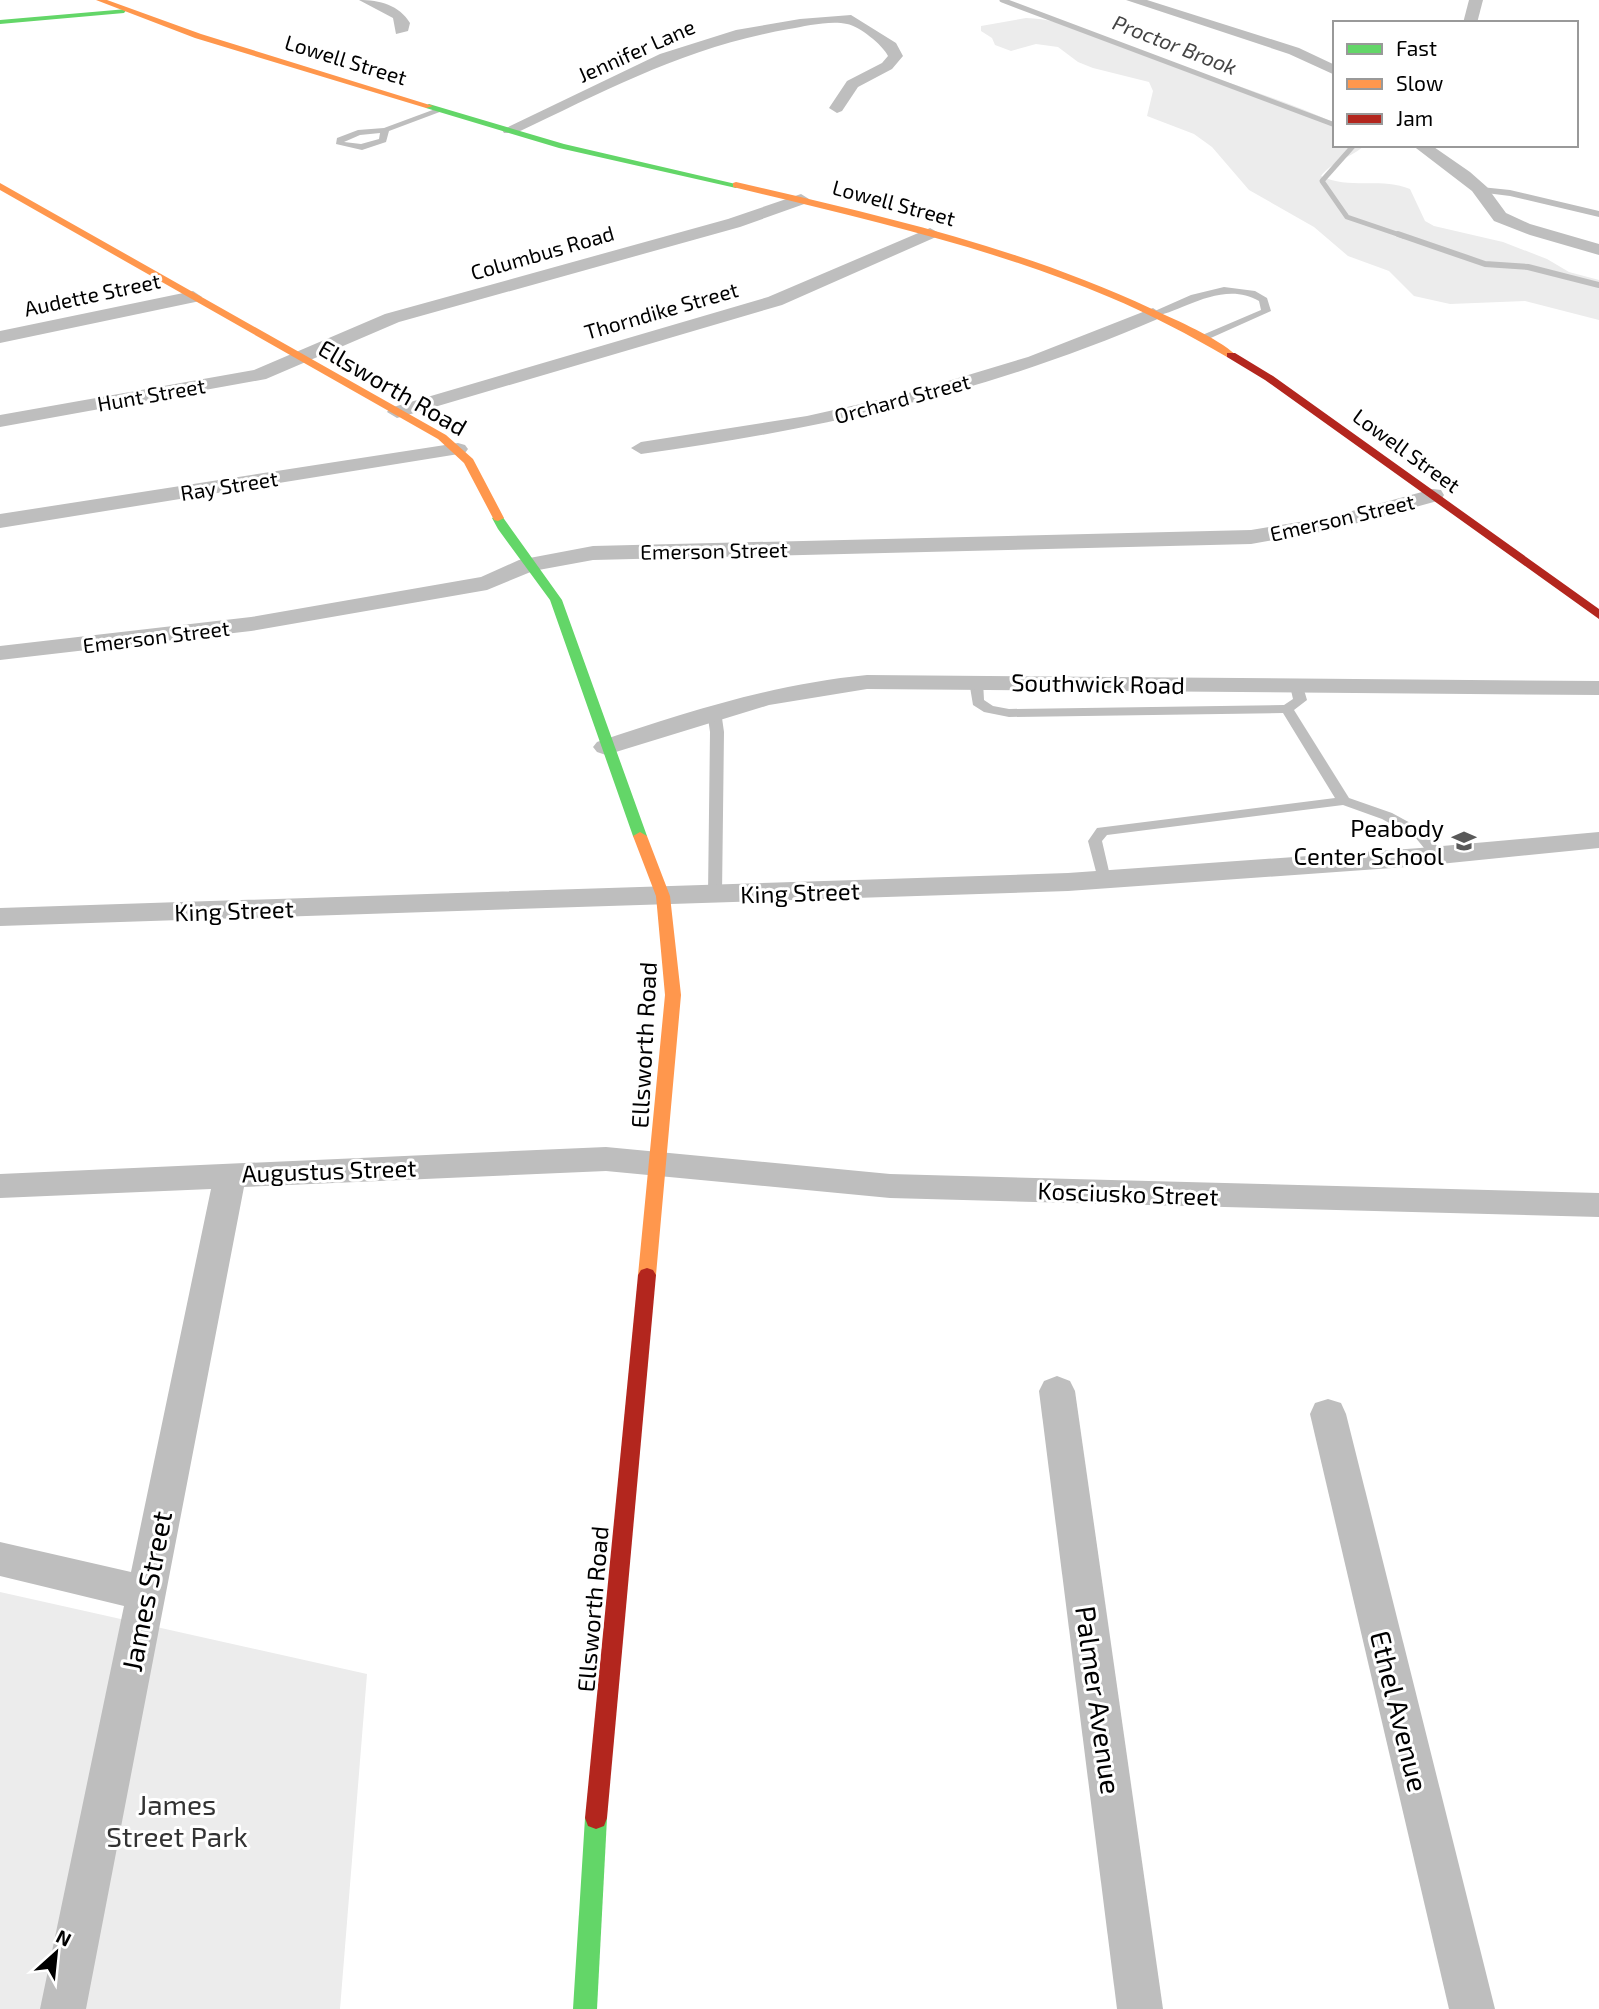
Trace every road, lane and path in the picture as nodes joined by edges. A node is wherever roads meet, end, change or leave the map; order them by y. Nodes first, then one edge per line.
1 (103, 0) edge
2 (366, 0) edge
3 (1133, 0) edge
4 (1476, 0) edge
5 (124, 11) junction
6 (1471, 21) edge
7 (0, 22) edge
8 (401, 31) dead end
9 (1333, 70) edge
10 (837, 108) dead end
11 (441, 110) junction
12 (385, 130) dead end
13 (510, 130) junction
14 (1423, 147) edge
15 (3, 190) edge
16 (1481, 190) junction
17 (801, 199) junction
18 (1599, 214) edge
19 (930, 233) junction
20 (1599, 250) edge
21 (193, 297) junction
22 (1153, 314) junction
23 (0, 337) edge
24 (1204, 338) junction
25 (299, 358) junction
26 (397, 412) junction
27 (0, 421) edge
28 (641, 448) dead end
29 (458, 449) junction
30 (1433, 495) junction
31 (0, 521) edge
32 (527, 565) junction
33 (1599, 615) edge
34 (0, 653) edge
35 (1599, 688) edge
36 (1292, 698) junction
37 (714, 711) junction
38 (606, 747) junction
39 (1344, 802) junction
40 (1599, 840) edge
41 (1438, 856) junction
42 (1104, 880) junction
43 (715, 895) junction
44 (663, 896) junction
45 (0, 917) edge
46 (658, 1165) junction
47 (230, 1174) junction
48 (0, 1186) edge
49 (1599, 1205) edge
50 (1057, 1391) dead end
51 (1328, 1414) dead end
52 (0, 1559) edge
53 (145, 1593) junction
54 (64, 2009) edge
55 (585, 2009) edge
56 (1140, 2009) edge
57 (1472, 2009) edge

1 - 5 street, Lowell Street
2 - 8 street
3 - 9 street
4 - 6 street
5 - 7 street
5 - 11 street, Lowell Street
10 - 13 street, Jennifer Lane
11 - 12 lane
11 - 13 street, Lowell Street
13 - 17 street, Lowell Street
14 - 16 street
15 - 21 street, Ellsworth Road
16 - 18 lane
16 - 20 street
17 - 19 street, Lowell Street
17 - 25 street, Columbus Road
19 - 22 street, Lowell Street
19 - 26 street, Thorndike Street
21 - 23 street, Audette Street
21 - 25 street, Ellsworth Road
22 - 24 street, Lowell Street
22 - 24 lane
22 - 28 street, Orchard Street
24 - 30 street, Lowell Street
25 - 26 street, Ellsworth Road
25 - 27 street, Hunt Street
26 - 29 street, Ellsworth Road
29 - 31 street, Ray Street
29 - 32 street, Ellsworth Road
30 - 32 street, Emerson Street
30 - 33 street, Lowell Street
32 - 34 street, Emerson Street
32 - 38 street, Ellsworth Road
35 - 36 street, Southwick Road
36 - 37 street, Southwick Road
36 - 39 lane
37 - 38 street, Southwick Road
37 - 43 lane
38 - 44 street, Ellsworth Road
39 - 41 lane
39 - 42 lane
40 - 41 street, King Street
41 - 42 street, King Street
42 - 43 street, King Street
43 - 44 street, King Street
44 - 45 street, King Street
44 - 46 street, Ellsworth Road
46 - 47 street, Augustus Street
46 - 49 street, Kosciusko Street
46 - 55 street, Ellsworth Road
47 - 48 street, Augustus Street
47 - 53 street, James Street
50 - 56 street, Palmer Avenue
51 - 57 street, Ethel Avenue
52 - 53 street
53 - 54 street, James Street

